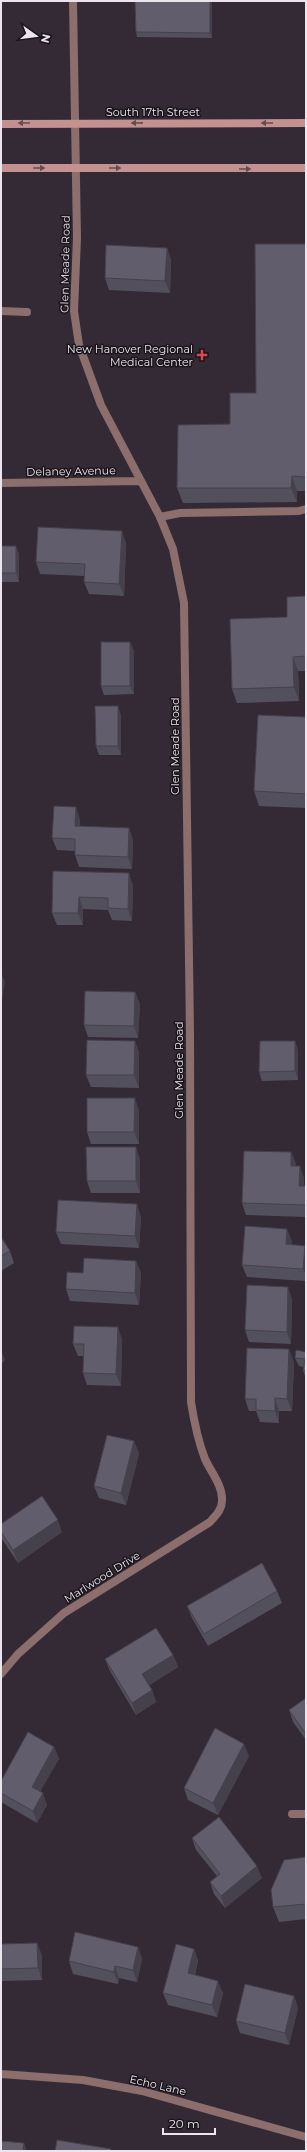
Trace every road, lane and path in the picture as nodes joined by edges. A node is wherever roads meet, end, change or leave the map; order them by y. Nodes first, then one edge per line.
1 (73, 1) edge
2 (75, 123) junction
3 (306, 123) edge
4 (1, 124) edge
5 (1, 168) edge
6 (76, 168) junction
7 (306, 168) edge
8 (1, 312) edge
9 (27, 312) dead end
10 (141, 481) junction
11 (1, 483) edge
12 (306, 509) edge
13 (160, 517) junction
14 (221, 1507) joint
15 (1, 1674) edge
16 (292, 1814) dead end
17 (306, 1814) edge
18 (1, 2074) edge
19 (306, 2137) edge

1 - 2 street, Glen Meade Road
3 -> 2 main road, South 17th Street
2 -> 4 main road, South 17th Street
2 - 6 street, Glen Meade Road
5 -> 6 main road
6 -> 7 main road
6 - 10 street, Glen Meade Road
8 - 9 street
10 - 11 street, Delaney Avenue
10 - 13 street, Glen Meade Road
12 - 13 street
13 - 14 street, Glen Meade Road
14 - 15 street, Marlwood Drive
16 - 17 street
18 - 19 street, Echo Lane

